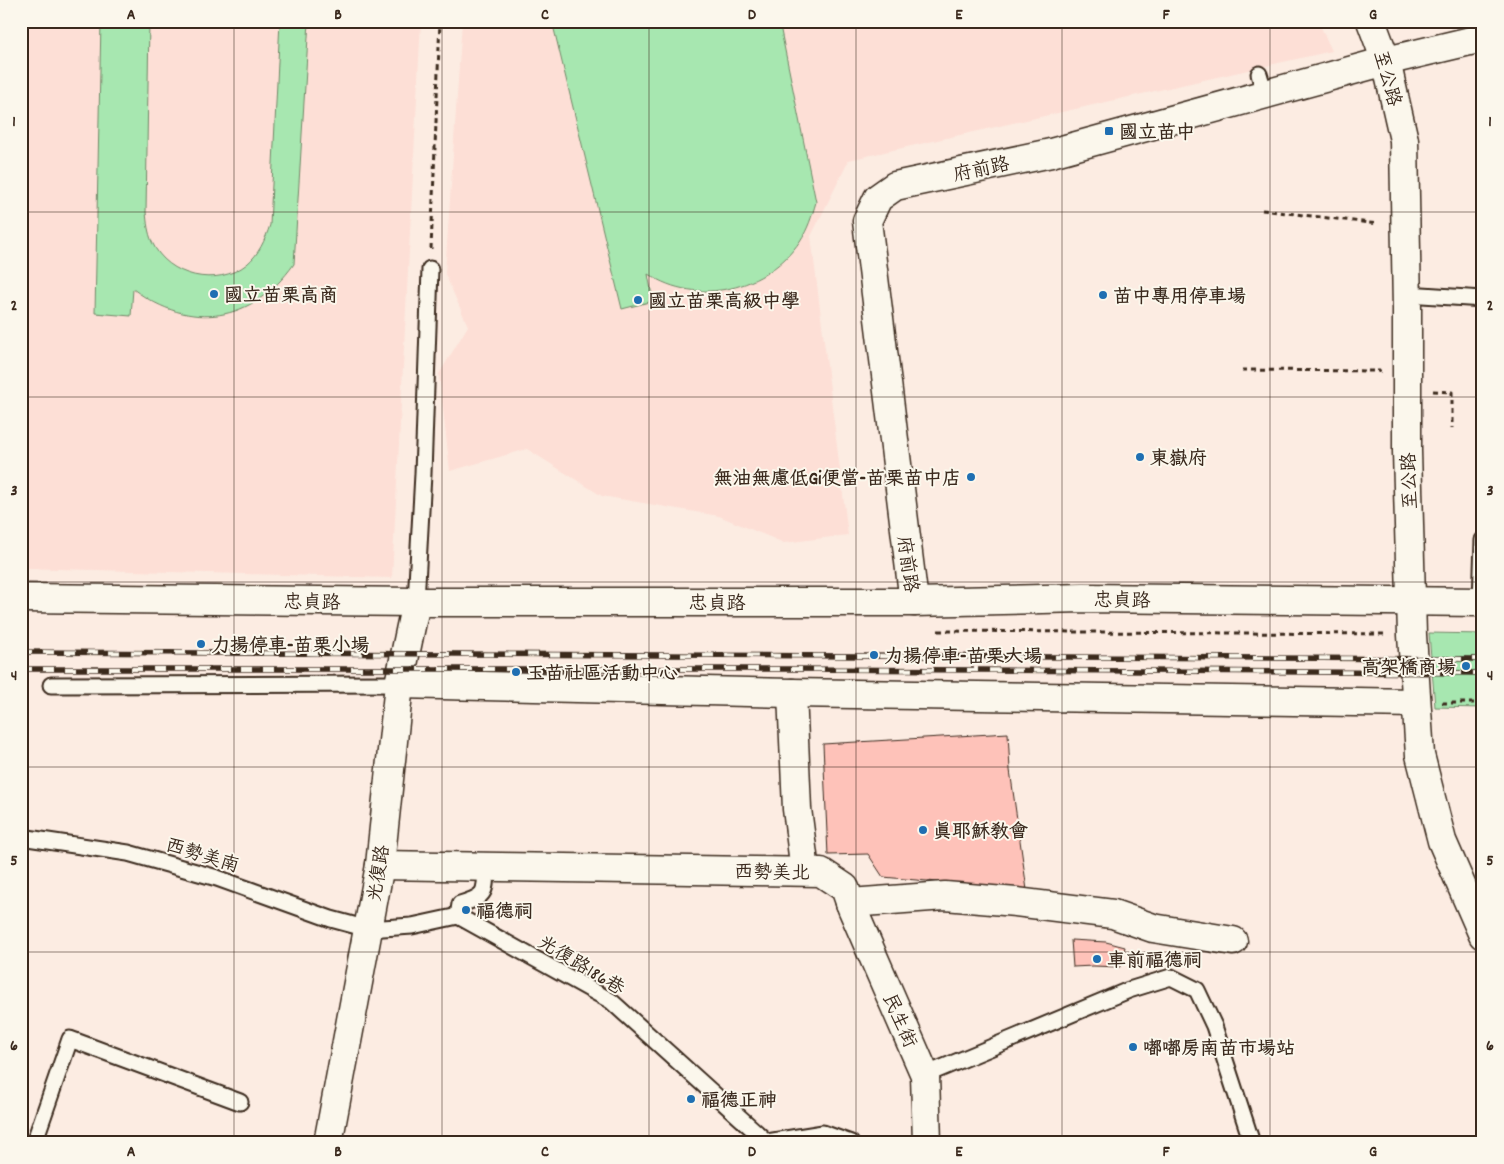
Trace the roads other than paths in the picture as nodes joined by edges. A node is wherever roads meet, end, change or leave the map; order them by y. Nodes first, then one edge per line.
1 (1371, 21) edge
2 (1483, 38) edge
3 (1386, 61) junction
4 (430, 269) road end
5 (1407, 294) junction
6 (1483, 299) edge
7 (1483, 540) edge
8 (21, 598) edge
9 (416, 602) junction
10 (914, 602) junction
11 (1412, 602) junction
12 (1482, 602) edge
13 (399, 684) junction
14 (50, 685) dead end
15 (792, 693) junction
16 (1416, 703) junction
17 (21, 837) edge
18 (380, 865) junction
19 (486, 866) junction
20 (804, 871) junction
21 (850, 903) junction
22 (458, 916) junction
23 (368, 928) junction
24 (1483, 935) edge
25 (1233, 941) dead end
26 (925, 1074) junction
27 (240, 1102) dead end
28 (766, 1142) edge
29 (34, 1143) edge
30 (328, 1143) edge
31 (851, 1143) edge
32 (928, 1143) edge
33 (1252, 1143) edge

1 - 3 street, 至公路
2 - 3 street, 府前路
3 - 5 street, 至公路
3 - 10 street, 府前路
4 - 9 lane
5 - 6 lane
5 - 11 street, 至公路
7 - 12 lane
8 - 9 street, 忠貞路
9 - 10 street, 忠貞路
9 - 13 street, 光復路
10 - 11 street, 忠貞路
11 - 12 street, 忠貞路
11 - 16 street, 至公路
13 - 14 lane
13 - 15 street
13 - 18 street, 光復路
15 - 16 street
15 - 20 street
16 - 24 street, 至公路
17 - 23 lane, 西勢美南
18 - 19 street, 西勢美北
18 - 23 street, 光復路
19 - 20 street, 西勢美北
19 - 22 lane
20 - 21 street, 西勢美北
21 - 25 street
21 - 26 street, 民生街
22 - 23 lane
22 - 28 lane, 光復路186巷
23 - 30 street, 光復路
26 - 32 street, 民生街
26 - 33 lane
27 - 29 lane
28 - 31 lane

